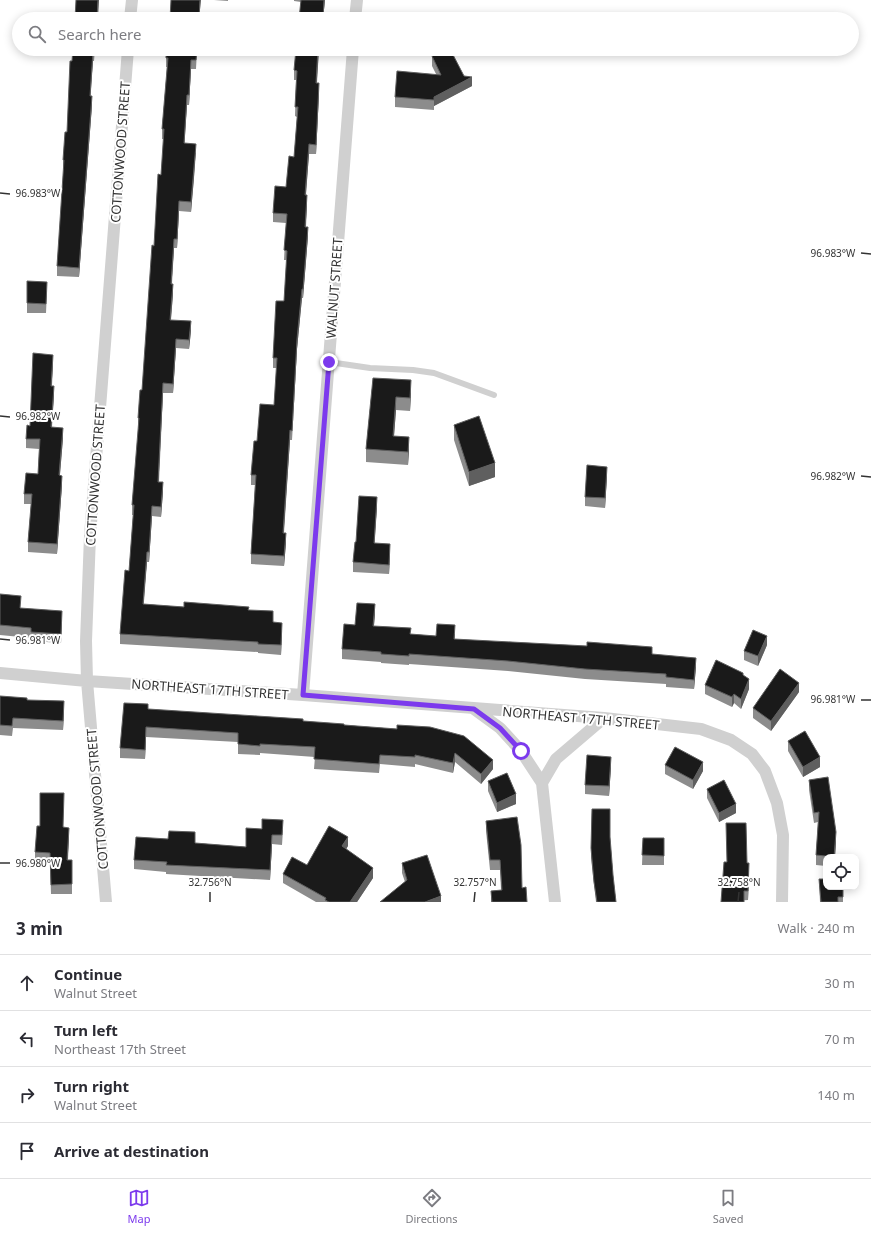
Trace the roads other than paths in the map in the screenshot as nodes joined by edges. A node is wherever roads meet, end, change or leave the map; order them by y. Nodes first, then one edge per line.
1 (132, 0) edge
2 (357, 0) edge
3 (131, 12) edge
4 (356, 12) edge
5 (127, 56) edge
6 (352, 56) edge
7 (329, 362) junction
8 (494, 395) dead end
9 (0, 673) edge
10 (88, 681) junction
11 (303, 695) junction
12 (474, 709) junction
13 (604, 718) junction
14 (542, 783) junction
15 (106, 902) edge
16 (555, 902) edge
17 (782, 902) edge

1 - 3 street
2 - 4 street
5 - 10 street, COTTONWOOD STREET
6 - 7 street, WALNUT STREET
7 - 8 lane
7 - 11 street, WALNUT STREET
9 - 10 street, NORTHEAST 17TH STREET
10 - 11 street, NORTHEAST 17TH STREET
10 - 15 street, COTTONWOOD STREET
11 - 12 street, NORTHEAST 17TH STREET
12 - 13 street, NORTHEAST 17TH STREET
12 - 14 street
13 - 14 street
13 - 17 street, NORTHEAST 17TH STREET
14 - 16 street

